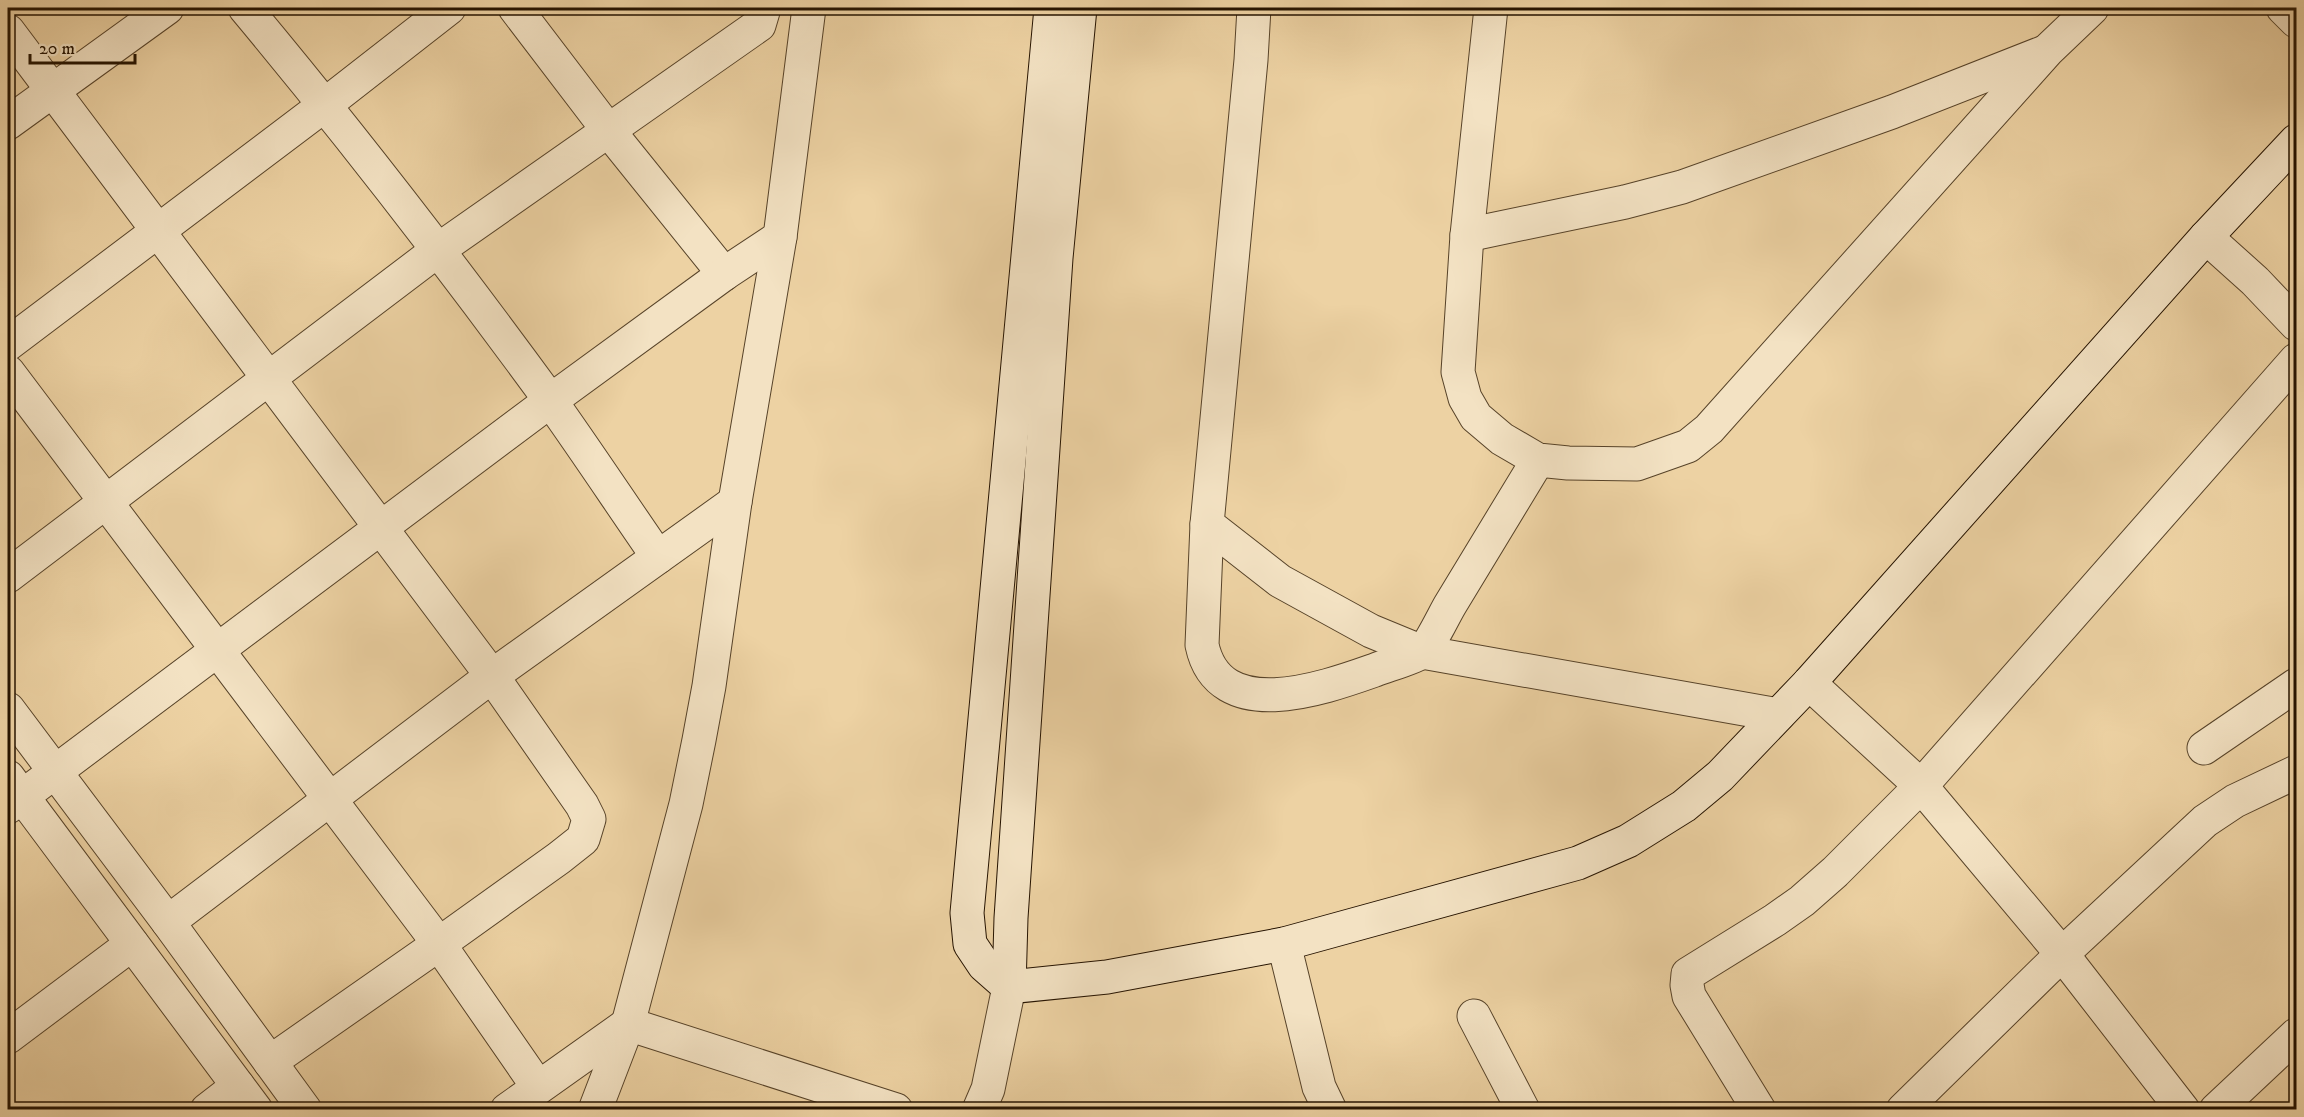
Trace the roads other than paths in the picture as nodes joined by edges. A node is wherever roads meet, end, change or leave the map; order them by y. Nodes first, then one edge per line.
1 (167, 8) edge
2 (245, 8) edge
3 (449, 8) edge
4 (515, 8) edge
5 (764, 8) edge
6 (809, 8) edge
7 (1051, 8) edge
8 (1080, 8) edge
9 (1258, 8) edge
10 (1491, 8) edge
11 (2091, 8) edge
12 (2283, 8) edge
13 (2296, 21) edge
14 (8, 31) edge
15 (2048, 50) junction
16 (52, 90) junction
17 (326, 105) junction
18 (8, 123) edge
19 (608, 130) junction
20 (2296, 141) edge
21 (157, 230) junction
22 (1467, 235) junction
23 (780, 237) junction
24 (2206, 237) junction
25 (438, 250) junction
26 (724, 274) junction
27 (2296, 324) edge
28 (8, 344) edge
29 (2296, 360) edge
30 (8, 372) edge
31 (268, 379) junction
32 (550, 401) junction
33 (1538, 460) junction
34 (106, 502) junction
35 (735, 502) junction
36 (1207, 524) junction
37 (381, 528) junction
38 (658, 557) junction
39 (8, 576) edge
40 (217, 650) junction
41 (1422, 652) junction
42 (492, 676) junction
43 (1809, 683) junction
44 (2296, 685) edge
45 (8, 709) edge
46 (1778, 715) junction
47 (2204, 748) dead end
48 (55, 771) junction
49 (2296, 772) edge
50 (1922, 786) junction
51 (12, 794) edge
52 (330, 799) junction
53 (168, 922) junction
54 (132, 944) junction
55 (1284, 944) junction
56 (439, 945) junction
57 (2062, 954) junction
58 (1009, 987) junction
59 (1474, 1016) dead end
60 (628, 1024) junction
61 (2296, 1035) edge
62 (8, 1037) edge
63 (270, 1062) junction
64 (538, 1087) junction
65 (247, 1098) edge
66 (207, 1110) edge
67 (305, 1110) edge
68 (507, 1110) edge
69 (596, 1110) edge
70 (896, 1110) edge
71 (979, 1110) edge
72 (1329, 1110) edge
73 (1523, 1110) edge
74 (1759, 1110) edge
75 (1903, 1110) edge
76 (2182, 1110) edge
77 (2216, 1110) edge

1 - 16 street
2 - 17 street
3 - 17 street
4 - 19 street
5 - 19 street
6 - 23 street
7 - 58 street
8 - 58 street
9 - 36 street
10 - 22 street
11 - 15 street
12 - 13 street
14 - 16 street
15 - 22 street
15 - 33 street
16 - 18 street
16 - 21 street
17 - 21 street
17 - 25 street
19 - 25 street
19 - 26 street
20 - 24 street
21 - 28 street
21 - 31 street
22 - 33 street
23 - 26 street
23 - 35 street
24 - 27 street
24 - 43 street
25 - 31 street
25 - 32 street
26 - 32 street
29 - 50 street
30 - 34 street
31 - 34 street
31 - 37 street
32 - 37 street
32 - 38 street
33 - 41 street
34 - 39 street
34 - 40 street
35 - 38 street
35 - 60 street
36 - 41 street
36 - 41 street
37 - 40 street
37 - 42 street
38 - 42 street
40 - 48 street
40 - 52 street
41 - 46 street
42 - 52 street
42 - 56 street
43 - 46 street
43 - 50 street
44 - 47 street
45 - 48 street
46 - 55 street
48 - 51 street
48 - 53 street
49 - 57 street
50 - 57 street
50 - 74 street
51 - 54 street
52 - 53 street
52 - 56 street
53 - 63 street
54 - 62 street
54 - 65 street
55 - 58 street
55 - 72 street
56 - 63 street
56 - 64 street
57 - 75 street
57 - 76 street
58 - 71 street
59 - 73 street
60 - 64 street
60 - 69 street
60 - 70 street
61 - 77 street
63 - 67 street
64 - 68 street
65 - 66 street

